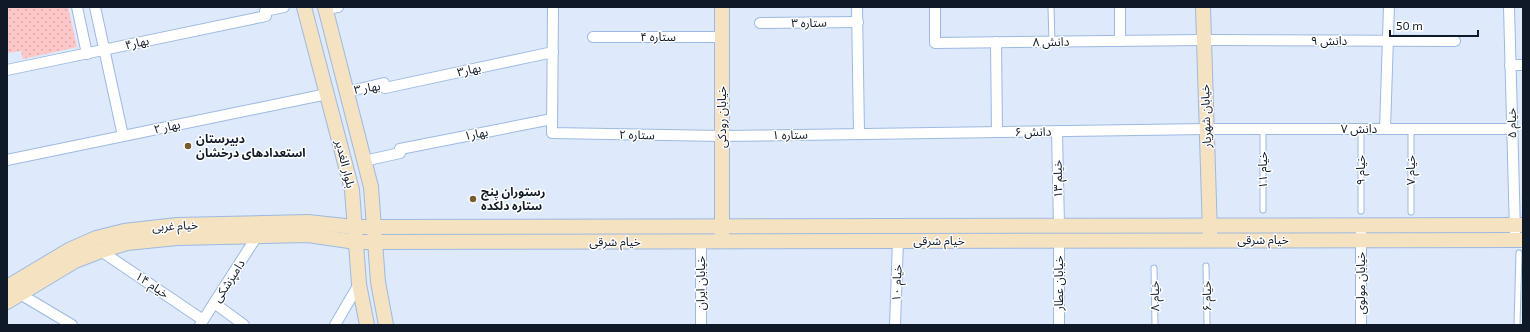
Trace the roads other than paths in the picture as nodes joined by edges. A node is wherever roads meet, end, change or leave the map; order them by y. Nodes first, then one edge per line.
1 (77, 7) edge
2 (95, 7) edge
3 (284, 7) edge
4 (304, 7) edge
5 (553, 7) edge
6 (722, 7) edge
7 (857, 7) edge
8 (935, 7) edge
9 (1051, 7) edge
10 (1120, 7) edge
11 (1203, 7) edge
12 (1389, 7) edge
13 (1509, 7) edge
14 (329, 8) edge
15 (858, 22) junction
16 (760, 23) dead end
17 (593, 37) dead end
18 (722, 37) junction
19 (1203, 40) junction
20 (1120, 41) junction
21 (1388, 41) junction
22 (1456, 41) dead end
23 (996, 42) junction
24 (1052, 42) junction
25 (104, 50) junction
26 (553, 52) junction
27 (87, 54) junction
28 (1510, 65) junction
29 (1523, 65) edge
30 (7, 70) edge
31 (385, 88) joint
32 (346, 92) junction
33 (327, 94) junction
34 (552, 119) junction
35 (1512, 128) junction
36 (1206, 129) junction
37 (1263, 129) junction
38 (1361, 129) junction
39 (1385, 129) junction
40 (1411, 129) junction
41 (1057, 131) junction
42 (997, 132) junction
43 (859, 134) junction
44 (124, 136) junction
45 (722, 136) junction
46 (7, 160) edge
47 (364, 161) junction
48 (1263, 210) dead end
49 (1411, 212) dead end
50 (1361, 218) junction
51 (1519, 225) edge
52 (722, 226) junction
53 (898, 226) junction
54 (1059, 226) junction
55 (1210, 226) junction
56 (354, 227) junction
57 (374, 227) junction
58 (257, 236) junction
59 (126, 237) junction
60 (1059, 240) junction
61 (1210, 240) junction
62 (1362, 240) junction
63 (722, 241) junction
64 (898, 241) junction
65 (356, 242) junction
66 (375, 242) junction
67 (701, 242) junction
68 (1519, 244) edge
69 (101, 251) junction
70 (1206, 266) dead end
71 (1154, 268) dead end
72 (359, 284) junction
73 (7, 286) edge
74 (20, 294) junction
75 (7, 302) edge
76 (214, 303) junction
77 (202, 322) edge
78 (72, 325) edge
79 (244, 325) edge
80 (335, 325) edge
81 (367, 325) edge
82 (386, 325) edge
83 (701, 325) edge
84 (895, 325) edge
85 (1059, 325) edge
86 (1155, 325) edge
87 (1207, 325) edge
88 (1361, 325) edge
89 (1517, 325) edge

1 - 27 street
2 - 25 street
3 - 25 street, بهار۴
4 - 33 street, بلوار الغدیر
5 - 26 street
6 - 18 street, خیابان رودکی
7 - 15 street
8 - 23 street, دانش ۸
9 - 24 lane
10 - 20 street
11 - 19 street, خیابان شهریار
12 - 21 street
13 - 28 street, خیام ۵
14 - 32 street, بلوار الغدیر
15 - 16 street, ستاره ۳
15 - 43 street
17 - 18 street, ستاره ۴
18 - 45 street, خیابان رودکی
19 - 20 street, دانش ۸
19 - 21 street, دانش ۹
19 - 36 street, خیابان شهریار
20 - 24 street, دانش ۸
21 - 22 street, دانش ۹
21 - 39 street
23 - 24 street, دانش ۸
23 - 42 street
25 - 27 street, بهار۴
25 - 44 street
26 - 31 street, بهار۳
26 - 34 street
27 - 30 street, بهار۴
28 - 29 street
28 - 35 street, خیام ۵
31 - 32 street, بهار ۳
32 - 47 street, بلوار الغدیر
33 - 44 street, بهار ۲
33 - 56 street, بلوار الغدیر
34 - 45 street, ستاره ۲
34 - 47 street, بهار۱
35 - 40 street, دانش ۷
35 - 51 street, خیام ۵
36 - 37 street, دانش ۷
36 - 41 street, دانش ۶
36 - 55 street, خیابان شهریار
37 - 38 street, دانش ۷
37 - 48 lane, خیام ۱۱
38 - 39 street, دانش ۷
38 - 50 lane, خیام ۹
39 - 40 street, دانش ۷
40 - 49 lane, خیام ۷
41 - 42 street, دانش ۶
41 - 54 street, خیلم ۱۳
42 - 43 street, دانش ۶
43 - 45 street, ستاره ۱
44 - 46 street, بهار ۲
45 - 52 street, خیابان رودکی
47 - 57 street, بلوار الغدیر
50 - 51 street, خیام شرقی
50 - 55 street, خیام شرقی
50 - 62 street, خیابان مولوی
51 - 68 street, خیام ۵
52 - 53 street, خیام شرقی
52 - 57 street, خیام شرقی
52 - 63 street, خیابان رودکی
53 - 54 street, خیام شرقی
53 - 64 street
54 - 55 street, خیام شرقی
54 - 60 street
55 - 61 street, خیابان شهریار
56 - 57 street, خیام شرقی
56 - 59 street, خیام غربی
56 - 65 street, بلوار الغدیر
57 - 66 street, بلوار الغدیر
58 - 59 street, خیام غربی
58 - 65 street, خیام غربی
58 - 76 street, دامپزشکی
59 - 69 street, خیام غربی
59 - 73 street, خیام غربی
60 - 61 street, خیام شرقی
60 - 64 street, خیام شرقی
60 - 85 street, خیابان عطار
61 - 62 street, خیام شرقی
62 - 68 street, خیام شرقی
62 - 88 street, خیابان مولوی
63 - 64 street, خیام شرقی
63 - 67 street, خیام شرقی
64 - 84 street, خیام ۱۰
65 - 66 street, خیام شرقی
65 - 72 street, بلوار الغدیر
66 - 67 street, خیام شرقی
66 - 82 street, بلوار الغدیر
67 - 83 street, خیابان ایران
68 - 89 lane
69 - 74 street, خیام غربی
69 - 77 street, خیام ۱۴
70 - 87 lane, خیام ۶
71 - 86 lane, خیام ۸
72 - 80 street
72 - 81 street, بلوار الغدیر
73 - 74 street, خیام غربی
74 - 75 street, خیام غربی
74 - 78 street
76 - 77 street, دامپزشکی
76 - 79 street

